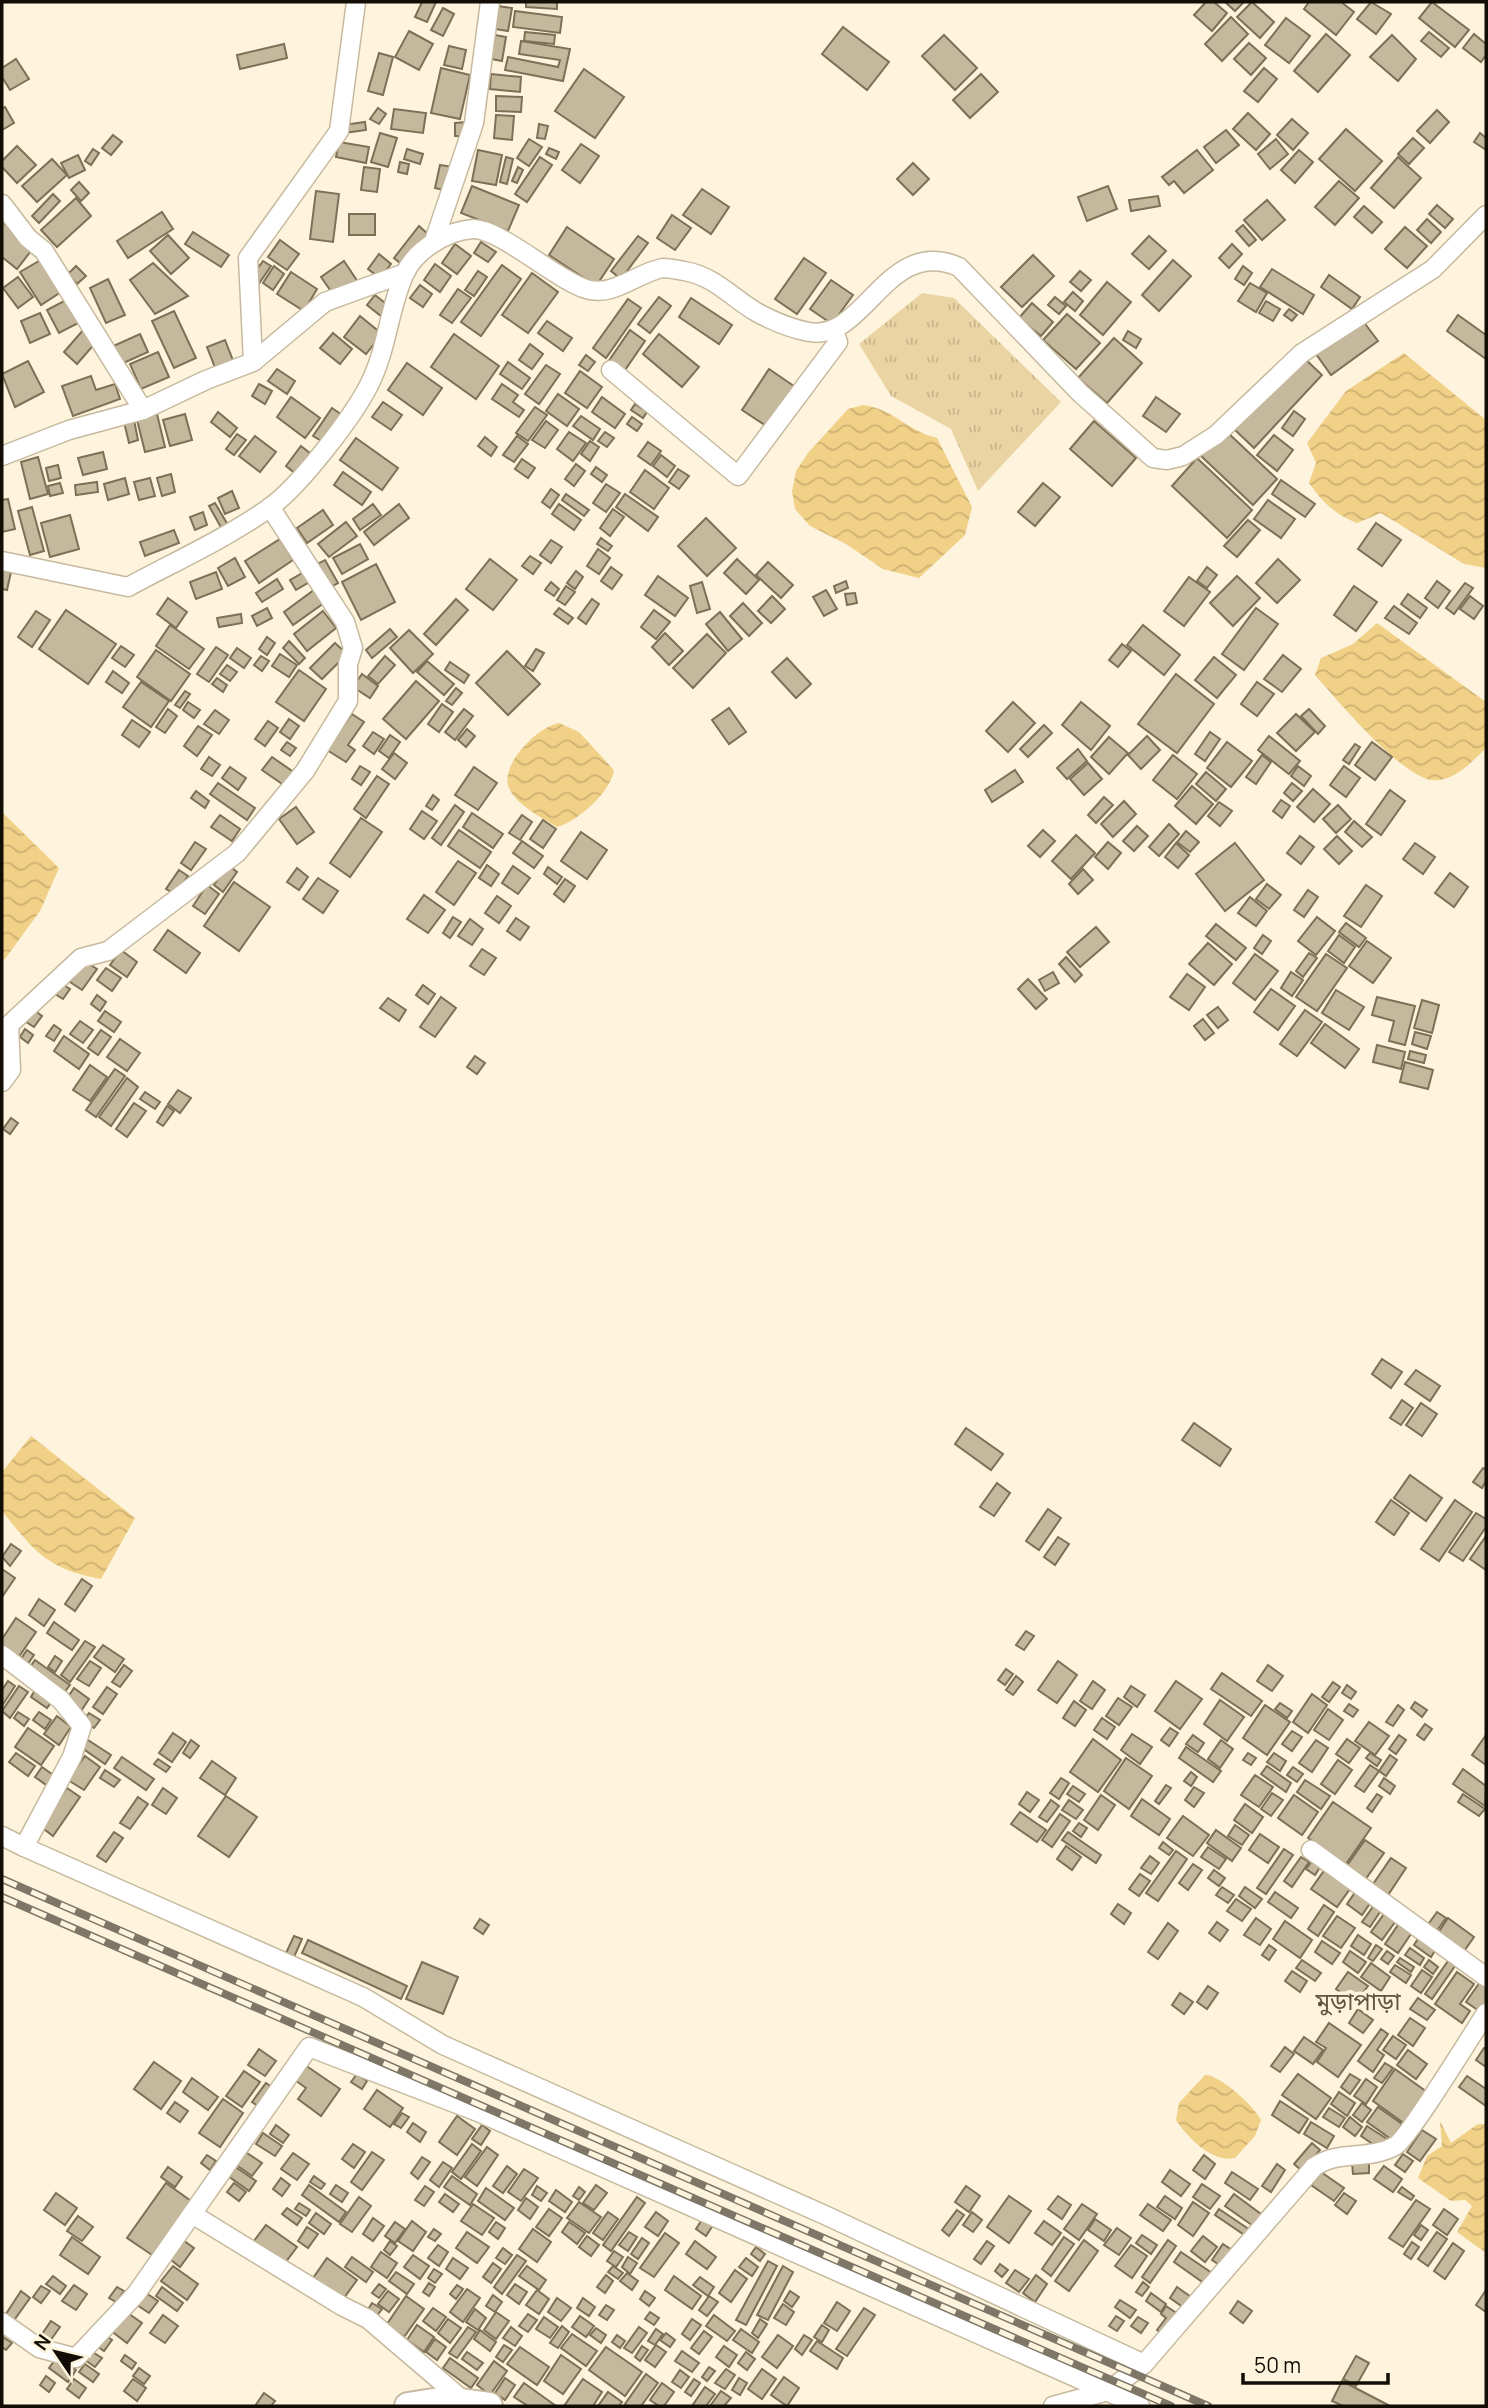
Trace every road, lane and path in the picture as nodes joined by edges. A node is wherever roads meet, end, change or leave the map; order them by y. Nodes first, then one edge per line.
1 (356, 2) edge
2 (490, 2) edge
3 (2, 204) edge
4 (1486, 215) edge
5 (434, 241) junction
6 (405, 273) junction
7 (834, 331) junction
8 (253, 362) junction
9 (611, 370) dead end
10 (143, 410) junction
11 (2, 456) edge
12 (270, 507) junction
13 (2, 561) edge
14 (2, 1083) edge
15 (2, 1655) edge
16 (2, 1836) edge
17 (24, 1847) junction
18 (1311, 1850) dead end
19 (1486, 1977) edge
20 (1486, 2013) edge
21 (192, 2214) junction
22 (2, 2322) edge
23 (1144, 2364) junction
24 (1108, 2391) junction
25 (477, 2404) edge
26 (408, 2406) edge
27 (1053, 2406) edge
28 (1140, 2406) edge

1 - 8 street
2 - 5 street
3 - 10 street
4 - 7 street
5 - 6 street
5 - 7 street
6 - 8 street
6 - 12 street
7 - 9 street
8 - 10 street
10 - 11 street
12 - 13 street
12 - 14 street
15 - 17 street
16 - 17 street
17 - 23 street
18 - 19 street
20 - 23 street
21 - 22 street
21 - 24 street
21 - 25 street
23 - 24 street
24 - 27 street
24 - 28 street
25 - 26 main road

